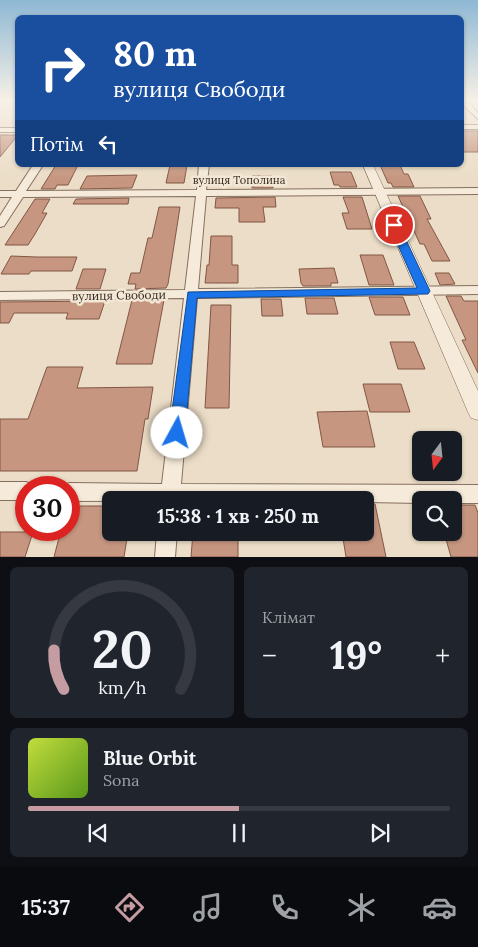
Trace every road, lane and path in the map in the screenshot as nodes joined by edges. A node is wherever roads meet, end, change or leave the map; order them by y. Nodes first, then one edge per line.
1 (464, 127) edge
2 (478, 127) edge
3 (0, 130) edge
4 (15, 130) edge
5 (37, 167) edge
6 (204, 167) edge
7 (369, 167) edge
8 (478, 191) edge
9 (380, 192) junction
10 (202, 193) junction
11 (0, 194) edge
12 (20, 194) junction
13 (0, 224) edge
14 (478, 290) edge
15 (424, 291) junction
16 (192, 294) junction
17 (0, 296) edge
18 (478, 412) edge
19 (0, 491) edge
20 (15, 491) edge
21 (171, 491) edge
22 (80, 492) edge
23 (102, 493) edge
24 (478, 494) edge
25 (374, 495) edge
26 (166, 541) edge
27 (164, 557) edge

1 - 2 street
3 - 4 street
5 - 12 street
6 - 10 street
7 - 9 street
8 - 9 street, вулиця Тополина
9 - 10 street, вулиця Тополина
9 - 15 street
10 - 12 street, вулиця Тополина
10 - 16 street
11 - 12 street, вулиця Тополина
12 - 13 street
14 - 15 street, вулиця Свободи
15 - 16 street, вулиця Свободи
15 - 18 street
16 - 17 street, вулиця Свободи
16 - 21 street
19 - 20 street
22 - 23 street
24 - 25 street
26 - 27 street

